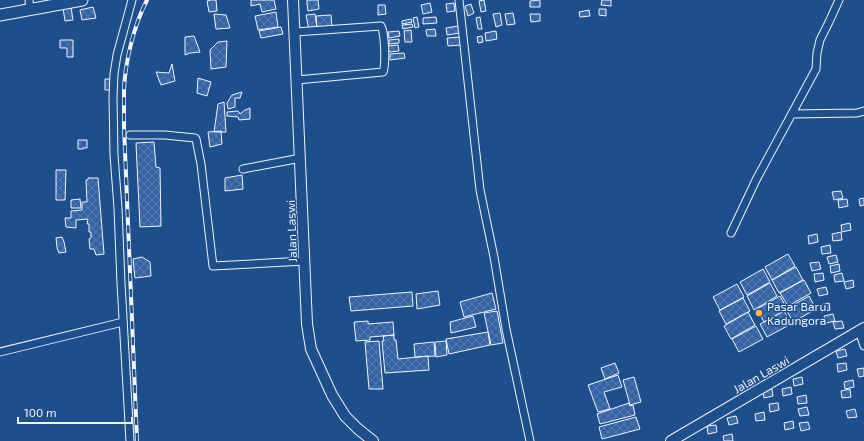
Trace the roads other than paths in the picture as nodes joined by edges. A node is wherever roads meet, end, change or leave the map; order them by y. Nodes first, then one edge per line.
1 (82, 0) edge
2 (132, 0) edge
3 (293, 0) edge
4 (459, 0) edge
5 (839, 0) edge
6 (29, 5) edge
7 (0, 15) edge
8 (295, 32) junction
9 (297, 80) junction
10 (864, 111) edge
11 (792, 114) junction
12 (130, 135) dead end
13 (300, 158) junction
14 (243, 169) dead end
15 (731, 233) dead end
16 (305, 261) junction
17 (123, 322) junction
18 (861, 330) edge
19 (864, 346) edge
20 (0, 352) edge
21 (130, 441) edge
22 (373, 441) edge
23 (530, 441) edge
24 (671, 441) edge

1 - 6 main road
2 - 17 street
3 - 8 street, Jalan Laswi
4 - 23 street
5 - 11 street
6 - 7 main road
8 - 9 street, Jalan Laswi
8 - 9 street
9 - 13 street, Jalan Laswi
10 - 11 street
11 - 15 street
12 - 16 street
13 - 14 street
13 - 16 street, Jalan Laswi
16 - 22 street, Jalan Laswi
17 - 20 street
17 - 21 street
18 - 19 street
18 - 24 street, Jalan Laswi

